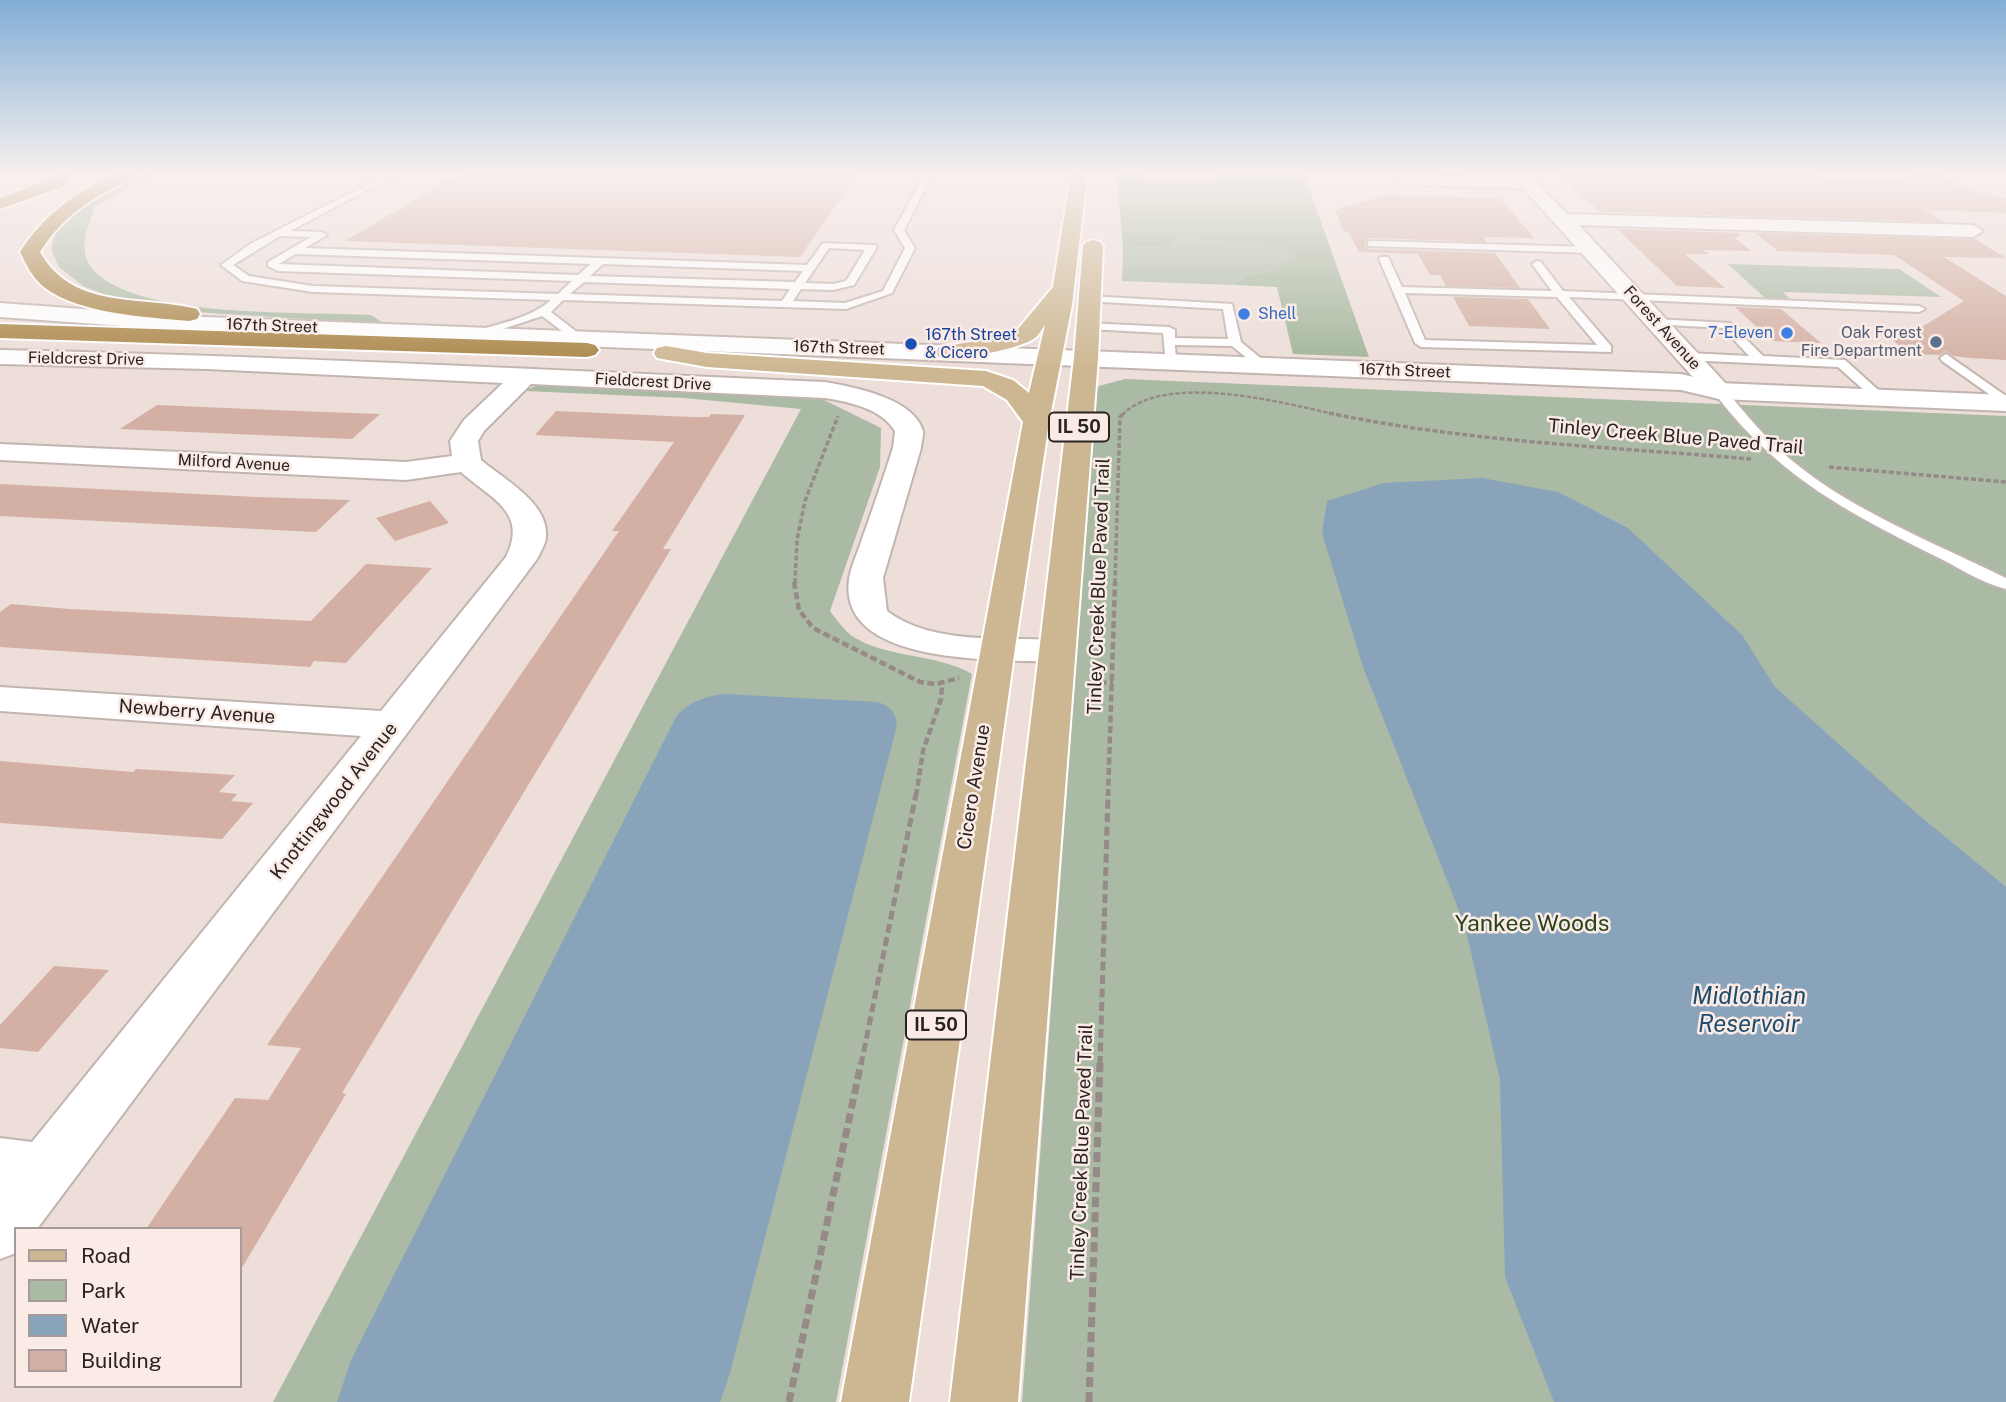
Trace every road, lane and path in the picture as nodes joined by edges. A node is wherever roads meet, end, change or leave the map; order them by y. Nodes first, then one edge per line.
1 (37, 239) edge
2 (266, 239) edge
3 (314, 239) edge
4 (905, 239) edge
5 (1076, 239) edge
6 (1093, 239) edge
7 (1582, 239) edge
8 (1371, 244) dead end
9 (1592, 250) junction
10 (293, 251) junction
11 (1384, 259) dead end
12 (600, 261) junction
13 (1537, 264) dead end
14 (809, 268) junction
15 (580, 279) junction
16 (796, 286) junction
17 (1064, 286) junction
18 (1397, 290) junction
19 (1560, 293) junction
20 (561, 297) junction
21 (1635, 297) junction
22 (1089, 299) junction
23 (785, 304) junction
24 (1919, 309) dead end
25 (0, 310) edge
26 (545, 311) junction
27 (0, 322) edge
28 (1655, 322) junction
29 (1088, 326) junction
30 (348, 329) junction
31 (0, 331) edge
32 (475, 334) junction
33 (1234, 343) junction
34 (582, 344) junction
35 (1170, 351) junction
36 (948, 352) junction
37 (666, 353) junction
38 (0, 357) edge
39 (1688, 357) junction
40 (1946, 358) dead end
41 (1760, 359) junction
42 (1049, 363) junction
43 (1085, 365) junction
44 (1263, 365) junction
45 (525, 376) junction
46 (1719, 391) junction
47 (1880, 397) junction
48 (2006, 402) edge
49 (835, 411) dead end
50 (1036, 422) junction
51 (0, 452) edge
52 (467, 463) junction
53 (1786, 463) junction
54 (2006, 482) edge
55 (2006, 583) edge
56 (980, 662) junction
57 (1072, 666) junction
58 (1113, 683) junction
59 (942, 686) junction
60 (0, 699) edge
61 (394, 725) junction
62 (23, 1169) edge
63 (0, 1229) edge
64 (789, 1402) edge
65 (875, 1402) edge
66 (984, 1402) edge
67 (1089, 1402) edge

1 - 30 highway
2 - 20 lane
3 - 10 lane
4 - 23 lane
5 - 17 main road, Cicero Avenue / IL 50
6 - 22 main road, IL 50
7 - 9 street, Forest Avenue
8 - 9 lane
9 - 21 street, Forest Avenue
10 - 12 lane
10 - 15 lane
11 - 18 lane
12 - 14 lane
12 - 15 lane
13 - 19 lane
14 - 16 lane
14 - 16 lane
15 - 16 lane
15 - 20 lane
16 - 23 lane
17 - 36 main road
17 - 42 main road, Cicero Avenue / IL 50
18 - 19 lane
18 - 19 lane
19 - 21 lane
20 - 23 lane
20 - 26 lane
21 - 24 lane
21 - 28 street, Forest Avenue
22 - 29 main road, IL 50
22 - 33 lane
25 - 30 street, 167th Street
26 - 32 lane
26 - 34 lane
27 - 34 street, 167th Street
28 - 39 street, Forest Avenue
28 - 41 lane
29 - 35 lane
29 - 43 main road, IL 50
30 - 32 street, 167th Street
31 - 34 highway
32 - 34 street, 167th Street
33 - 35 lane
33 - 44 lane
34 - 36 street, 167th Street
34 - 37 street, 167th Street
35 - 43 street, 167th Street
35 - 44 street, 167th Street
36 - 42 street, 167th Street
37 - 42 street, 167th Street
37 - 50 main road
38 - 45 street, Fieldcrest Drive
39 - 41 lane
39 - 46 street, Forest Avenue
40 - 48 lane
41 - 47 lane
42 - 43 street, 167th Street
42 - 50 main road, Cicero Avenue / IL 50
43 - 46 street, 167th Street
43 - 57 main road, IL 50
44 - 46 street, 167th Street
45 - 52 street
45 - 56 street, Fieldcrest Drive
46 - 47 street, 167th Street
46 - 53 lane
47 - 48 street, 167th Street
49 - 59 path
50 - 56 main road, Cicero Avenue / IL 50
51 - 52 street, Milford Avenue
52 - 61 street, Knottingwood Avenue
53 - 54 path, Tinley Creek Blue Paved Trail
53 - 55 lane
53 - 58 path, Tinley Creek Blue Paved Trail
56 - 57 street, Fieldcrest Drive
56 - 59 path
56 - 65 main road, Cicero Avenue / IL 50
57 - 58 path
57 - 66 main road, IL 50
58 - 67 path, Tinley Creek Blue Paved Trail
59 - 64 path
60 - 61 street, Newberry Avenue
61 - 62 street, Knottingwood Avenue
62 - 63 street, Knottingwood Avenue

